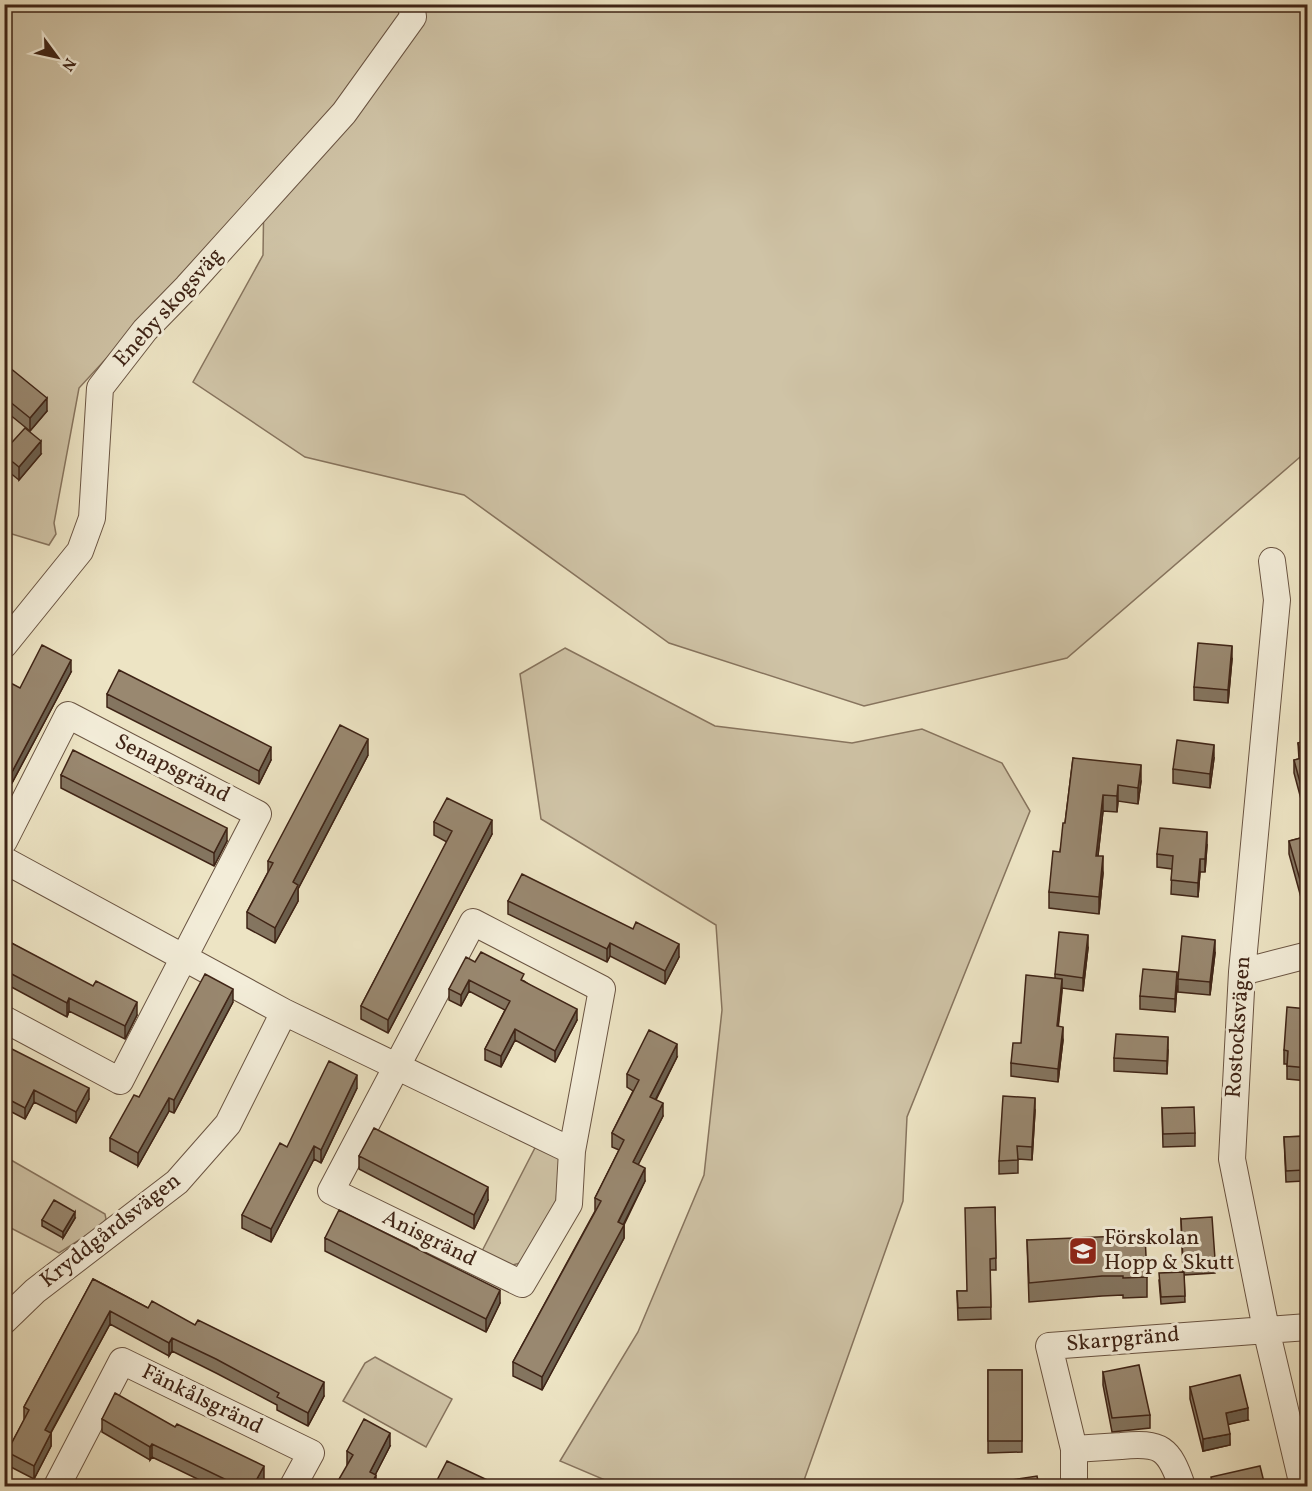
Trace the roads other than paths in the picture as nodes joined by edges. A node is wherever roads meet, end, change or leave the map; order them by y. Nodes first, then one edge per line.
1 (411, 4) edge
2 (1272, 561) dead end
3 (4, 645) edge
4 (4, 842) edge
5 (4, 860) edge
6 (1308, 955) edge
7 (185, 958) junction
8 (1242, 972) junction
9 (284, 1012) junction
10 (4, 1019) edge
11 (397, 1067) junction
12 (572, 1151) junction
13 (4, 1321) edge
14 (1308, 1327) edge
15 (1266, 1329) junction
16 (1074, 1449) junction
17 (57, 1486) edge
18 (293, 1486) edge
19 (1074, 1486) edge
20 (1182, 1486) edge
21 (1303, 1486) edge

1 - 3 street, Eneby skogsväg
2 - 8 street, Rostocksvägen
4 - 7 street, Senapsgränd
5 - 7 street
6 - 8 street
7 - 9 street
7 - 10 street, Senapsgränd
8 - 15 street, Rostocksvägen
9 - 11 street
9 - 13 street, Kryddgårdsvägen
11 - 12 street
11 - 12 street, Anisgränd
11 - 12 street, Anisgränd
14 - 15 street
15 - 16 street, Skarpgränd
15 - 21 street, Rostocksvägen
16 - 19 street, Skarpgränd
16 - 20 street
17 - 18 street, Fänkålsgränd

